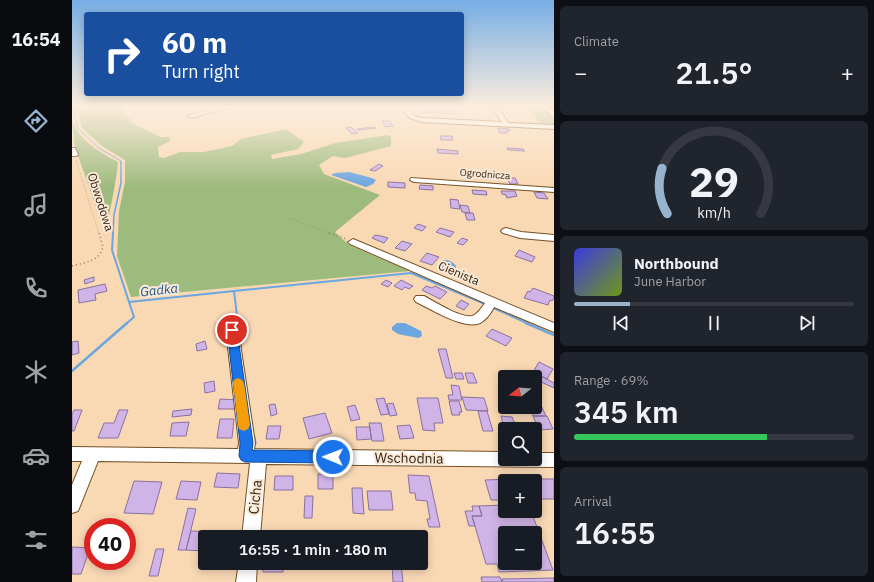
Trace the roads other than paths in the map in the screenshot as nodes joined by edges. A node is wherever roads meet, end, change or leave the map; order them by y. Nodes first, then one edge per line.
1 (414, 180) dead end
2 (554, 190) edge
3 (506, 231) dead end
4 (554, 238) edge
5 (353, 242) road end
6 (420, 299) dead end
7 (492, 302) junction
8 (554, 328) edge
9 (232, 330) dead end
10 (72, 454) edge
11 (93, 454) junction
12 (252, 456) junction
13 (554, 460) edge
14 (72, 505) edge
15 (251, 530) edge
16 (247, 570) edge
17 (246, 582) edge

1 - 2 street, Ogrodnicza
3 - 4 street
5 - 7 street, Cienista
6 - 7 street
7 - 8 street, Cienista
9 - 12 street, Cicha
10 - 11 street, Wschodnia
11 - 12 street, Wschodnia
11 - 14 street
12 - 13 street, Wschodnia
12 - 15 street, Cicha
16 - 17 street

